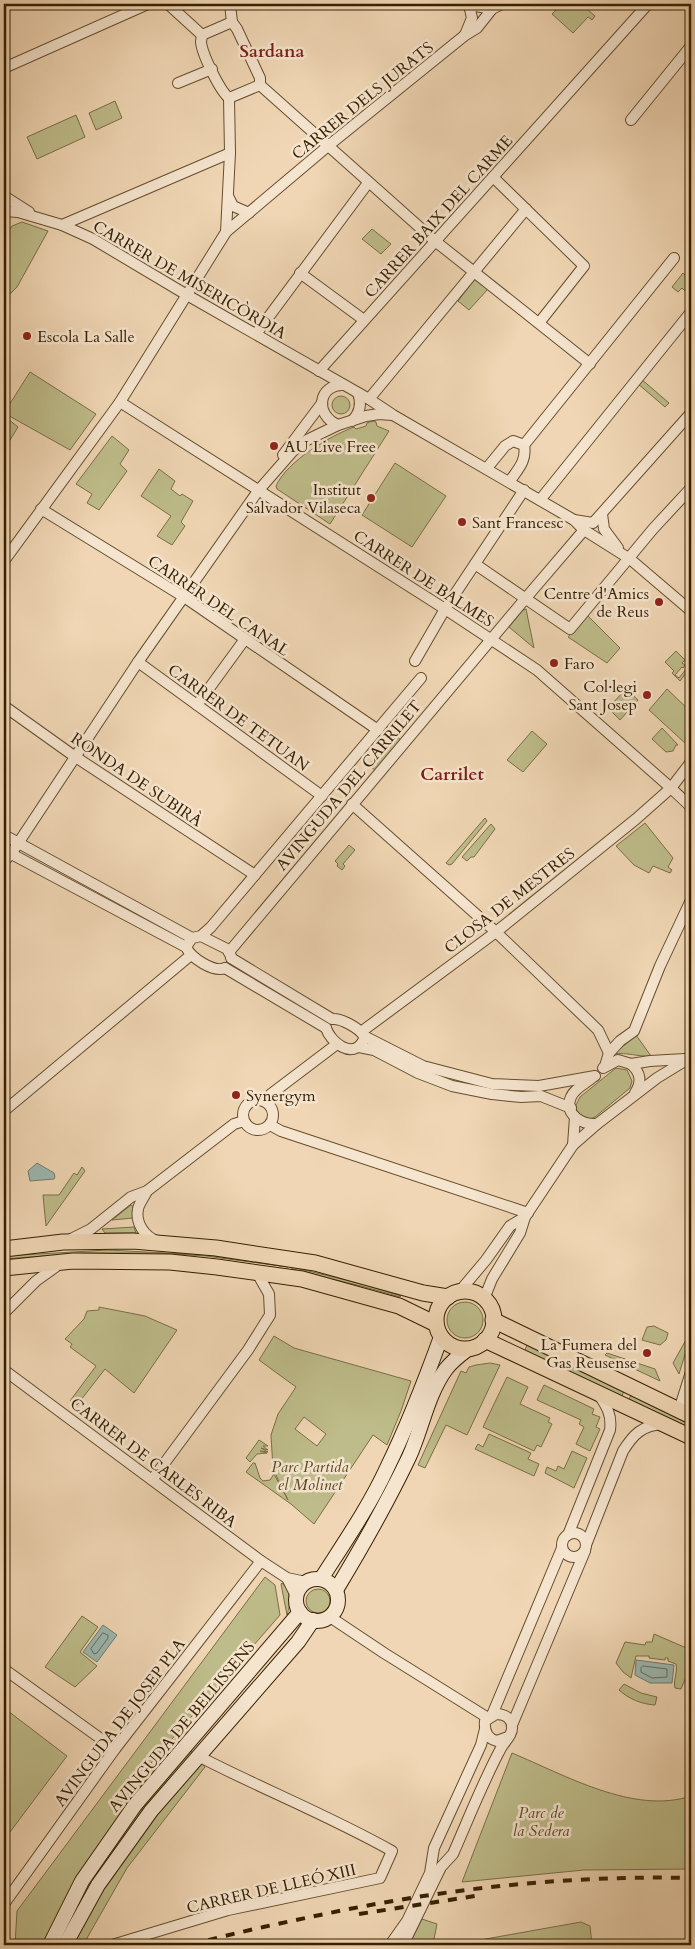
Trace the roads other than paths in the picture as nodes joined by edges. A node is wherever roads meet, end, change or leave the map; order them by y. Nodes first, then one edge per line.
1 (148, 4) edge
2 (168, 4) edge
3 (230, 4) edge
4 (502, 4) edge
5 (648, 4) edge
6 (467, 5) edge
7 (492, 9) junction
8 (232, 22) junction
9 (202, 35) junction
10 (464, 36) junction
11 (691, 46) edge
12 (4, 68) edge
13 (212, 69) junction
14 (178, 83) dead end
15 (260, 85) junction
16 (229, 98) junction
17 (630, 120) dead end
18 (328, 146) junction
19 (230, 153) junction
20 (492, 177) junction
21 (368, 183) junction
22 (4, 196) edge
23 (228, 196) junction
24 (526, 209) junction
25 (4, 211) edge
26 (249, 213) junction
27 (43, 220) junction
28 (62, 225) junction
29 (226, 232) junction
30 (435, 241) junction
31 (674, 258) dead end
32 (474, 272) junction
33 (300, 273) junction
34 (187, 295) junction
35 (691, 312) edge
36 (364, 320) junction
37 (539, 324) junction
38 (256, 334) junction
39 (590, 364) junction
40 (319, 371) junction
41 (344, 385) junction
42 (329, 388) junction
43 (358, 393) junction
44 (369, 399) junction
45 (120, 402) junction
46 (322, 402) junction
47 (691, 413) edge
48 (393, 415) junction
49 (352, 421) junction
50 (338, 425) junction
51 (524, 446) junction
52 (487, 468) junction
53 (510, 481) junction
54 (691, 488) edge
55 (258, 490) junction
56 (524, 490) junction
57 (540, 500) junction
58 (41, 509) junction
59 (602, 514) junction
60 (574, 520) junction
61 (584, 530) junction
62 (626, 556) junction
63 (4, 561) edge
64 (475, 564) junction
65 (184, 597) junction
66 (525, 599) junction
67 (445, 608) junction
68 (691, 611) edge
69 (245, 639) junction
70 (491, 639) junction
71 (415, 661) dead end
72 (138, 662) junction
73 (421, 678) dead end
74 (197, 705) junction
75 (4, 706) edge
76 (378, 730) junction
77 (74, 756) junction
78 (691, 762) edge
79 (672, 788) junction
80 (322, 796) junction
81 (352, 804) junction
82 (691, 807) edge
83 (4, 835) edge
84 (17, 842) junction
85 (6, 855) edge
86 (255, 875) junction
87 (691, 900) edge
88 (496, 932) junction
89 (193, 944) junction
90 (230, 955) junction
91 (225, 968) junction
92 (332, 1019) junction
93 (326, 1028) junction
94 (363, 1034) junction
95 (336, 1044) junction
96 (360, 1047) junction
97 (608, 1053) junction
98 (690, 1058) edge
99 (631, 1064) junction
100 (605, 1066) junction
101 (595, 1076) junction
102 (631, 1098) junction
103 (266, 1101) junction
104 (4, 1111) edge
105 (573, 1112) junction
106 (244, 1121) junction
107 (596, 1124) junction
108 (270, 1125) junction
109 (573, 1145) junction
110 (148, 1191) junction
111 (527, 1215) junction
112 (63, 1242) junction
113 (160, 1242) junction
114 (4, 1249) edge
115 (63, 1262) junction
116 (4, 1268) edge
117 (257, 1273) junction
118 (454, 1294) junction
119 (484, 1299) junction
120 (4, 1314) edge
121 (493, 1320) junction
122 (439, 1330) junction
123 (486, 1340) junction
124 (468, 1349) junction
125 (4, 1370) edge
126 (691, 1372) edge
127 (597, 1392) junction
128 (685, 1413) edge
129 (664, 1424) junction
130 (691, 1438) edge
131 (152, 1480) junction
132 (568, 1535) junction
133 (562, 1548) junction
134 (586, 1548) junction
135 (261, 1560) junction
136 (287, 1578) junction
137 (321, 1579) junction
138 (306, 1582) junction
139 (336, 1590) junction
140 (296, 1596) junction
141 (300, 1612) junction
142 (330, 1616) junction
143 (313, 1620) junction
144 (4, 1669) edge
145 (490, 1717) junction
146 (512, 1725) junction
147 (485, 1729) junction
148 (508, 1737) junction
149 (115, 1748) junction
150 (198, 1756) junction
151 (4, 1904) edge
152 (50, 1945) edge
153 (65, 1945) edge
154 (112, 1945) edge
155 (390, 1945) edge
156 (403, 1945) edge

1 - 12 street
2 - 9 street
3 - 8 street
4 - 7 street
5 - 20 street, CARRER BAIX DEL CARME
6 - 7 street
6 - 10 street
7 - 10 street, CARRER DELS JURATS
8 - 9 street
8 - 15 street
9 - 13 street
10 - 18 street, CARRER DELS JURATS
11 - 17 street
13 - 14 street
13 - 16 street
15 - 16 street
15 - 18 street
16 - 19 street
18 - 21 street
18 - 26 street, CARRER DELS JURATS
19 - 23 street
19 - 28 street
20 - 24 street
20 - 30 street, CARRER BAIX DEL CARME
21 - 30 street
21 - 33 street
22 - 27 street, CARRER DE MISERICÒRDIA
23 - 26 street
23 - 29 street
24 - 32 street
24 - 37 street
25 - 27 street, CARRER DE MISERICÒRDIA
26 - 29 street, CARRER DELS JURATS
27 - 28 street, CARRER DE MISERICÒRDIA
28 - 34 street, CARRER DE MISERICÒRDIA
29 - 34 street, CARRER DELS JURATS
30 - 32 street
30 - 36 street, CARRER BAIX DEL CARME
31 - 39 street
32 - 37 street
32 - 44 street
33 - 36 street
33 - 38 street
34 - 38 street, CARRER DE MISERICÒRDIA
34 - 45 street, CARRER DELS JURATS
35 - 57 street
36 - 40 street, CARRER BAIX DEL CARME
37 - 39 street
38 - 40 street, CARRER DE MISERICÒRDIA
39 - 51 street
40 - 41 street, CARRER DE MISERICÒRDIA
40 - 42 street, CARRER DE MISERICÒRDIA
41 - 42 street
41 - 43 street
42 - 46 street
43 - 44 street
43 - 49 street
44 - 48 street
45 - 55 street, CARRER DE BALMES
45 - 58 street, CARRER DELS JURATS
46 - 50 street
46 - 55 street
47 - 59 street
48 - 49 street
48 - 52 street
49 - 50 street
50 - 55 street
51 - 52 street
51 - 53 street
52 - 53 street
53 - 56 street
54 - 62 street
55 - 65 street
55 - 67 street, CARRER DE BALMES
56 - 57 street
56 - 64 street
57 - 60 street
58 - 63 street, CARRER DELS JURATS
58 - 65 street, CARRER DEL CANAL
59 - 60 street
59 - 62 street
60 - 61 street
61 - 62 street
61 - 66 street, AVINGUDA DEL CARRILET
62 - 66 street
62 - 68 street
64 - 66 street
64 - 67 street
65 - 69 street, CARRER DEL CANAL
65 - 72 street
66 - 70 street, AVINGUDA DEL CARRILET
67 - 70 street, CARRER DE BALMES
67 - 71 street
69 - 74 street
69 - 76 street, CARRER DEL CANAL
70 - 79 street, CARRER DE BALMES
70 - 81 street, AVINGUDA DEL CARRILET
72 - 74 street, CARRER DE TETUAN
72 - 77 street
73 - 76 street, AVINGUDA DEL CARRILET
74 - 80 street, CARRER DE TETUAN
75 - 77 street, RONDA DE SUBIRÀ
76 - 80 street, AVINGUDA DEL CARRILET
77 - 84 street
77 - 86 street, RONDA DE SUBIRÀ
78 - 79 street, CLOSA DE MESTRES
79 - 82 street, CARRER DE BALMES
79 - 88 street, CLOSA DE MESTRES
80 - 86 street, AVINGUDA DEL CARRILET
81 - 88 street
81 - 90 street, AVINGUDA DEL CARRILET
83 - 84 street
84 - 85 street
84 - 89 street
85 - 89 street
86 - 89 street, AVINGUDA DEL CARRILET
87 - 97 street
88 - 94 street, CLOSA DE MESTRES
88 - 97 street
89 - 90 street
89 - 91 street
89 - 104 street, AVINGUDA DEL CARRILET
90 - 91 street, AVINGUDA DEL CARRILET
90 - 92 street
91 - 93 street
92 - 93 street
92 - 94 street
93 - 95 street
94 - 96 street
94 - 101 street
95 - 96 street
95 - 103 street
96 - 105 street
97 - 100 street
98 - 99 street
98 - 102 street
99 - 100 street
99 - 102 street
100 - 101 street
101 - 105 street
102 - 107 street
103 - 106 street
103 - 108 street
105 - 107 street
105 - 109 street
106 - 108 street
106 - 110 street
107 - 109 street
108 - 111 street
109 - 111 street
110 - 112 street
110 - 113 street
111 - 118 street
111 - 119 street
112 - 113 main road
112 - 114 main road
113 - 118 main road
115 - 116 main road
115 - 117 main road
115 - 120 street
117 - 122 main road
117 - 131 street
118 - 119 main road
118 - 122 main road
119 - 121 main road
121 - 123 main road
121 - 128 main road
122 - 124 main road
122 - 137 main road
123 - 124 main road
123 - 127 main road
124 - 139 main road
125 - 131 street, CARRER DE CARLES RIBA
126 - 128 street
127 - 129 main road
127 - 132 street
129 - 130 main road
129 - 134 street
131 - 135 street, CARRER DE CARLES RIBA
132 - 133 street
132 - 134 street
133 - 134 street
133 - 145 street
134 - 146 street
135 - 136 street, CARRER DE CARLES RIBA
135 - 149 street, AVINGUDA DE JOSEP PLA
136 - 138 street, CARRER DE CARLES RIBA
136 - 140 street, CARRER DE CARLES RIBA
137 - 138 main road
137 - 139 main road
138 - 140 main road
139 - 142 main road
140 - 141 main road
141 - 143 main road
141 - 152 main road, AVINGUDA DE BELLISSENS
142 - 143 main road
142 - 145 street
143 - 150 main road, AVINGUDA DE BELLISSENS
144 - 149 street
145 - 146 street
145 - 147 street
146 - 148 street
147 - 148 street
147 - 155 street
148 - 156 street
149 - 151 street, AVINGUDA DE JOSEP PLA
150 - 153 main road, AVINGUDA DE BELLISSENS
150 - 154 street, CARRER DE LLEÓ XIII

